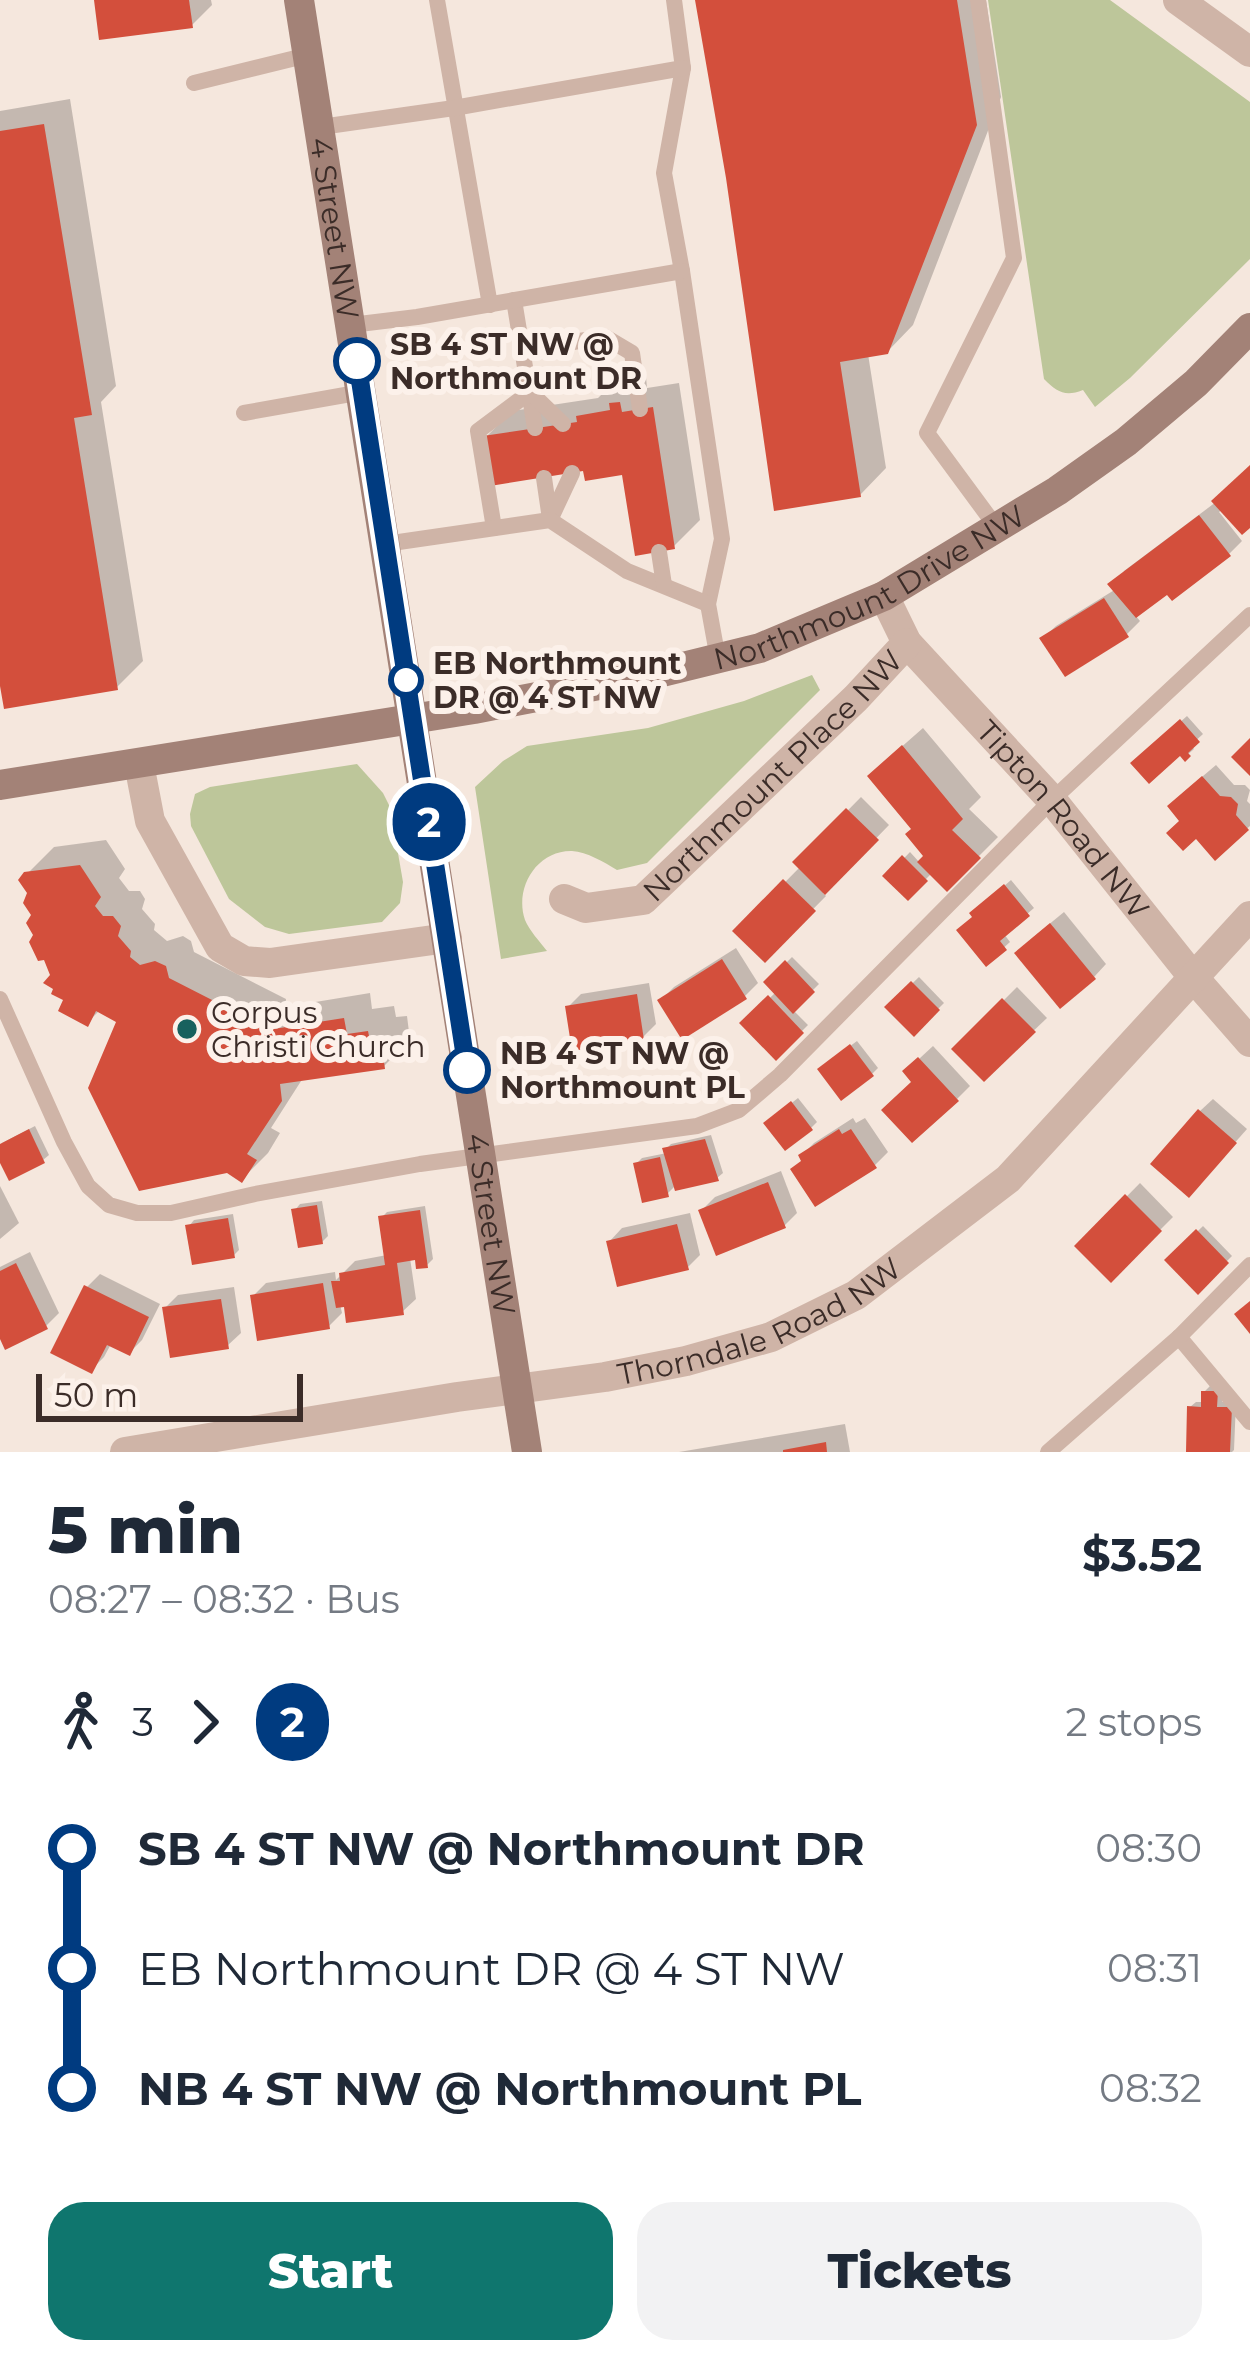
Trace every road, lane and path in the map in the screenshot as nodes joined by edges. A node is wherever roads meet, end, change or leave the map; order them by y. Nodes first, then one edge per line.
1 (299, 0) edge
2 (437, 0) edge
3 (674, 0) edge
4 (978, 0) edge
5 (1178, 0) edge
6 (1250, 52) edge
7 (308, 55) junction
8 (683, 68) junction
9 (194, 83) dead end
10 (454, 108) junction
11 (321, 127) junction
12 (682, 271) junction
13 (514, 300) junction
14 (490, 304) junction
15 (351, 326) junction
16 (1250, 328) edge
17 (522, 350) junction
18 (362, 392) junction
19 (530, 392) junction
20 (640, 410) dead end
21 (244, 413) dead end
22 (563, 424) dead end
23 (535, 428) dead end
24 (572, 473) dead end
25 (544, 478) dead end
26 (550, 520) junction
27 (494, 528) junction
28 (998, 528) junction
29 (385, 544) junction
30 (659, 552) dead end
31 (664, 585) junction
32 (884, 596) junction
33 (707, 604) junction
34 (1250, 615) edge
35 (907, 643) junction
36 (718, 659) junction
37 (412, 720) junction
38 (139, 764) junction
39 (0, 785) edge
40 (1052, 800) junction
41 (564, 898) dead end
42 (1250, 916) edge
43 (447, 938) junction
44 (1193, 977) junction
45 (0, 999) edge
46 (1250, 1042) edge
47 (481, 1157) junction
48 (1250, 1265) edge
49 (1179, 1337) junction
50 (517, 1389) junction
51 (1250, 1422) edge
52 (125, 1452) edge
53 (526, 1452) edge
54 (1048, 1452) edge

1 - 7 main road, 4 Street NW
2 - 10 lane
3 - 8 lane
4 - 28 lane
5 - 6 street
7 - 9 lane
7 - 11 main road, 4 Street NW
8 - 10 lane
8 - 12 lane
10 - 11 lane
10 - 14 lane
11 - 15 main road, 4 Street NW
12 - 13 lane
12 - 33 lane
13 - 14 lane
13 - 17 lane
14 - 15 lane
15 - 18 main road, 4 Street NW
16 - 28 main road, Northmount Drive NW
17 - 19 lane
17 - 20 lane
18 - 21 lane
18 - 29 main road, 4 Street NW
19 - 22 lane
19 - 23 lane
19 - 27 lane
24 - 26 lane
25 - 26 lane
26 - 27 lane
26 - 31 lane
27 - 29 lane
28 - 32 main road, Northmount Drive NW
29 - 37 main road, 4 Street NW
30 - 31 lane
31 - 33 lane
32 - 35 street, Tipton Road NW
32 - 36 main road, Northmount Drive NW
33 - 36 lane
34 - 40 lane
35 - 40 street, Tipton Road NW
35 - 41 street, Northmount Place NW
36 - 37 main road, Northmount Drive NW
37 - 38 main road, Northmount Drive NW
37 - 43 main road, 4 Street NW
38 - 39 main road, Northmount Drive NW
38 - 43 street
40 - 44 street, Tipton Road NW
40 - 47 lane
42 - 44 street, Thorndale Road NW
43 - 47 main road, 4 Street NW
44 - 46 street, Tipton Road NW
44 - 50 street, Thorndale Road NW
45 - 47 lane
47 - 50 main road, 4 Street NW
48 - 49 lane
49 - 51 lane
49 - 54 lane
50 - 52 street, Thorndale Road NW
50 - 53 main road, 4 Street NW

